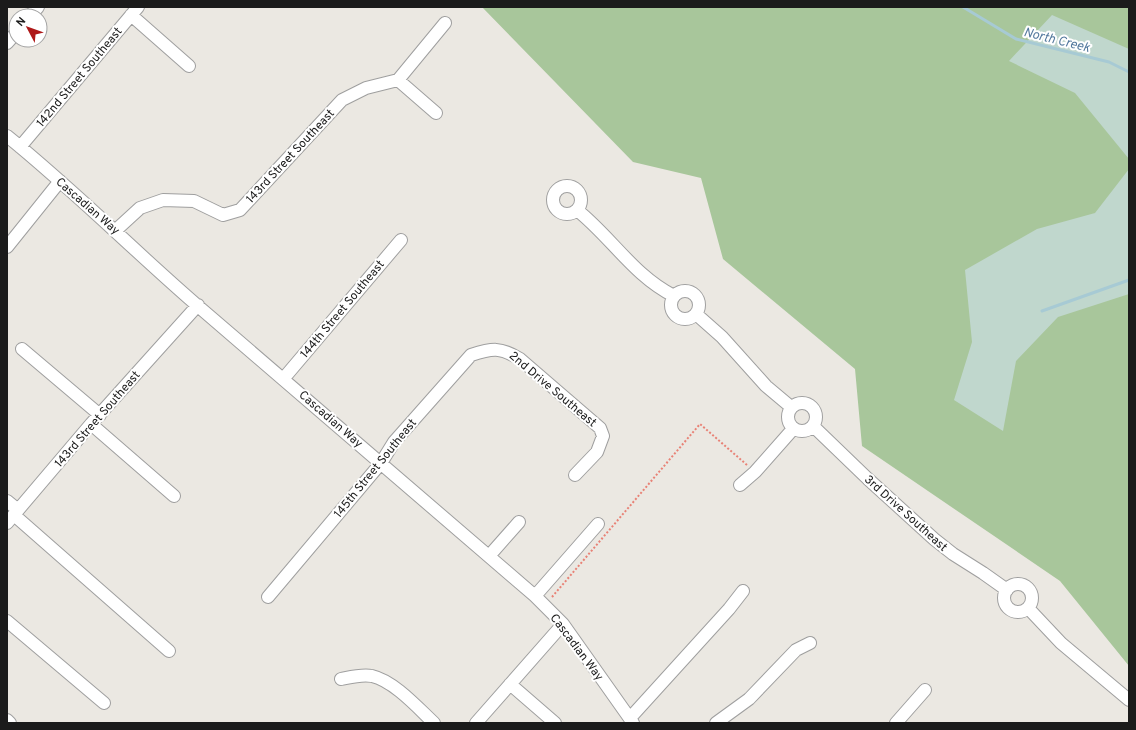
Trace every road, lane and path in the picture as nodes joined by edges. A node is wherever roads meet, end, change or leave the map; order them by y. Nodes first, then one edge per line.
1 (134, 11) edge
2 (444, 23) dead end
3 (189, 66) dead end
4 (398, 80) junction
5 (436, 113) dead end
6 (7, 136) edge
7 (20, 147) junction
8 (60, 181) junction
9 (577, 210) dead end
10 (116, 230) junction
11 (400, 240) dead end
12 (7, 247) edge
13 (674, 296) junction
14 (198, 305) junction
15 (696, 314) junction
16 (22, 349) dead end
17 (489, 350) joint
18 (284, 378) junction
19 (791, 407) junction
20 (96, 420) junction
21 (813, 426) junction
22 (793, 429) junction
23 (381, 463) junction
24 (755, 472) junction
25 (576, 475) dead end
26 (740, 485) dead end
27 (174, 496) dead end
28 (7, 501) edge
29 (11, 518) edge
30 (519, 522) dead end
31 (598, 524) dead end
32 (489, 556) junction
33 (1006, 590) junction
34 (743, 591) dead end
35 (535, 596) junction
36 (268, 597) dead end
37 (545, 606) junction
38 (1028, 608) junction
39 (7, 620) edge
40 (563, 624) junction
41 (810, 643) dead end
42 (169, 651) dead end
43 (341, 679) dead end
44 (510, 684) junction
45 (924, 690) dead end
46 (1129, 700) edge
47 (104, 703) dead end
48 (7, 720) edge
49 (632, 721) edge
50 (10, 723) edge
51 (434, 723) edge
52 (476, 723) edge
53 (555, 723) edge
54 (716, 723) edge
55 (896, 723) edge

1 - 3 street
1 - 7 street, 142nd Street Southeast
2 - 4 street
4 - 5 street
4 - 10 street, 143rd Street Southeast
6 - 7 street, Cascadian Way
7 - 8 street, Cascadian Way
8 - 10 street, Cascadian Way
8 - 12 street
9 - 13 street
10 - 14 street, Cascadian Way
11 - 18 street, 144th Street Southeast
13 - 15 street
13 - 15 street
14 - 18 street, Cascadian Way
14 - 20 street, 143rd Street Southeast
15 - 19 street
16 - 20 street
17 - 23 street, 145th Street Southeast
17 - 25 street, 2nd Drive Southeast
18 - 23 street, Cascadian Way
19 - 21 street
19 - 22 street
20 - 27 street
20 - 29 street, 143rd Street Southeast
21 - 22 street
21 - 33 street, 3rd Drive Southeast
22 - 24 street
23 - 32 street, Cascadian Way
23 - 36 street, 145th Street Southeast
24 - 26 street
24 - 37 path
28 - 29 street
29 - 42 street
30 - 32 street
31 - 35 street
32 - 35 street, Cascadian Way
33 - 38 street
33 - 38 street
34 - 49 street
35 - 37 street, Cascadian Way
37 - 40 street, Cascadian Way
38 - 46 street
39 - 47 street
40 - 44 street
40 - 49 street, Cascadian Way
41 - 54 street
43 - 51 street
44 - 52 street
44 - 53 street
45 - 55 street
48 - 50 street

